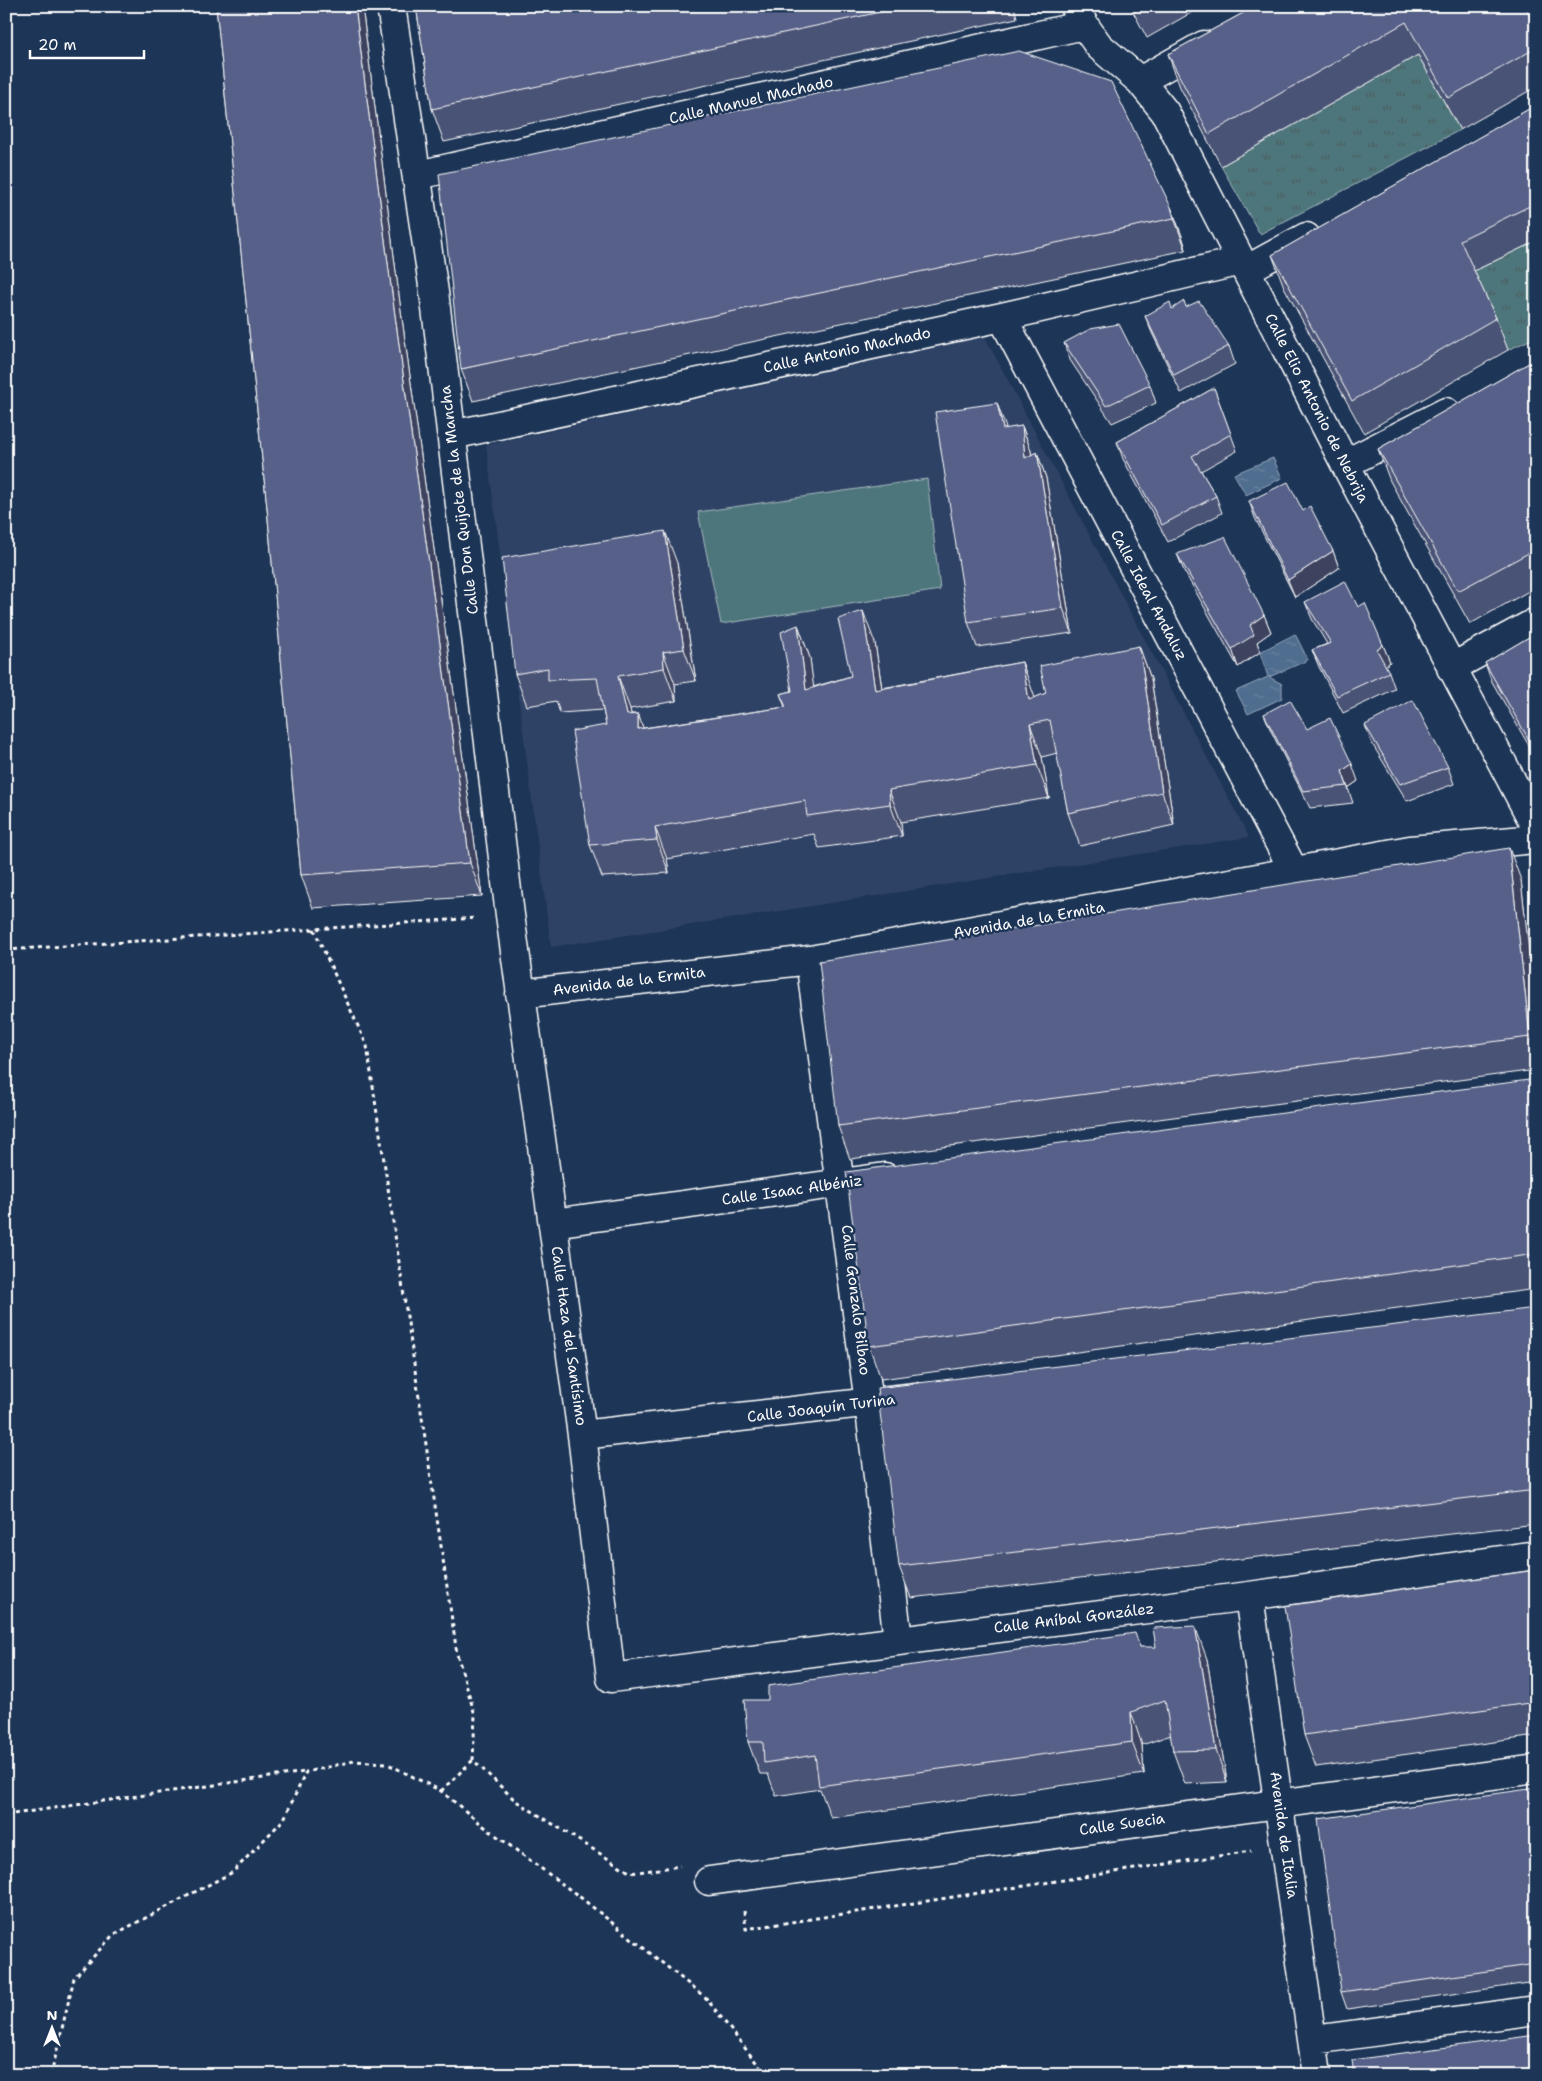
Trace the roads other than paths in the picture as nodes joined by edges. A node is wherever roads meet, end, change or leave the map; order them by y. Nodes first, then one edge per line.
1 (391, 6) edge
2 (1080, 16) edge
3 (1222, 34) edge
4 (1140, 81) junction
5 (418, 174) junction
6 (1325, 228) edge
7 (1244, 266) junction
8 (1002, 317) junction
9 (1466, 401) edge
10 (452, 435) junction
11 (1345, 464) junction
12 (1536, 622) edge
13 (1451, 668) junction
14 (1536, 827) edge
15 (1536, 839) edge
16 (1295, 873) junction
17 (810, 960) junction
18 (520, 994) junction
19 (910, 1173) edge
20 (841, 1183) junction
21 (553, 1223) junction
22 (938, 1394) edge
23 (869, 1403) junction
24 (582, 1435) junction
25 (1536, 1555) edge
26 (1249, 1596) junction
27 (898, 1640) junction
28 (611, 1678) joint
29 (1536, 1770) edge
30 (1279, 1802) junction
31 (709, 1881) dead end
32 (1536, 2010) edge
33 (1313, 2040) junction
34 (1317, 2075) edge

1 - 5 street, Calle Don Quijote de la Mancha
2 - 4 street, Calle Elio Antonio de Nebrija
2 - 5 street, Calle Manuel Machado
3 - 4 street
4 - 7 street, Calle Elio Antonio de Nebrija
5 - 10 street, Calle Don Quijote de la Mancha
6 - 7 street, Calle Antonio Machado
7 - 8 street, Calle Antonio Machado
7 - 11 street, Calle Elio Antonio de Nebrija
8 - 10 street, Calle Antonio Machado
8 - 16 street, Calle Ideal Andaluz
9 - 11 street
10 - 18 street, Calle Don Quijote de la Mancha
11 - 13 street, Calle Elio Antonio de Nebrija
12 - 13 street
13 - 14 street, Calle Elio Antonio de Nebrija
15 - 16 street, Avenida de la Ermita
16 - 17 street, Avenida de la Ermita
17 - 18 street, Avenida de la Ermita
17 - 20 street, Calle Gonzalo Bilbao
18 - 21 street, Calle Haza del Santísimo
19 - 20 street, Calle Isaac Albéniz
20 - 21 street, Calle Isaac Albéniz
20 - 23 street, Calle Gonzalo Bilbao
21 - 24 street, Calle Haza del Santísimo
22 - 23 street, Calle Joaquín Turina
23 - 24 street, Calle Joaquín Turina
23 - 27 street, Calle Gonzalo Bilbao
24 - 28 street, Calle Haza del Santísimo
25 - 26 street, Calle Aníbal González
26 - 27 street, Calle Aníbal González
26 - 30 street, Avenida de Italia
27 - 28 street, Calle Aníbal González
29 - 30 street, Calle Suecia
30 - 31 street, Calle Suecia
30 - 33 street, Avenida de Italia
32 - 33 street
33 - 34 street, Avenida de Italia

